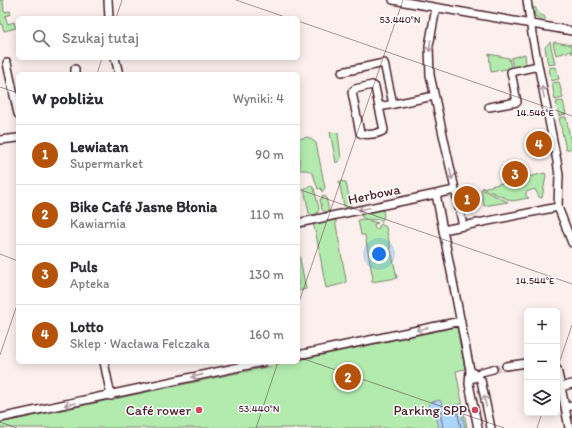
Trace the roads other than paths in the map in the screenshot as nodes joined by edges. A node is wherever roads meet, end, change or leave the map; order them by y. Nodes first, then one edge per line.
1 (108, 0) edge
2 (393, 0) edge
3 (527, 0) edge
4 (436, 8) junction
5 (109, 16) edge
6 (530, 24) junction
7 (572, 31) edge
8 (116, 60) edge
9 (7, 63) dead end
10 (538, 66) junction
11 (119, 72) edge
12 (342, 72) dead end
13 (434, 96) junction
14 (393, 104) junction
15 (16, 105) edge
16 (379, 107) junction
17 (489, 107) dead end
18 (16, 138) edge
19 (0, 140) edge
20 (455, 190) junction
21 (436, 194) junction
22 (558, 207) junction
23 (300, 223) edge
24 (463, 226) junction
25 (443, 230) junction
26 (572, 243) edge
27 (460, 321) junction
28 (300, 355) edge
29 (524, 363) edge
30 (104, 364) edge
31 (254, 364) edge
32 (506, 366) tunnel mouth
33 (493, 369) tunnel mouth
34 (470, 370) junction
35 (477, 375) junction
36 (559, 380) edge
37 (572, 384) edge
38 (469, 386) junction
39 (561, 387) junction
40 (111, 396) junction
41 (569, 406) edge
42 (0, 418) edge
43 (478, 428) edge
44 (491, 428) edge
45 (569, 428) edge

1 - 5 street
2 - 4 street
3 - 6 street
4 - 6 street
4 -> 13 street
6 - 7 street
6 - 10 street
8 - 11 street
9 - 15 street
10 - 17 street
22 -> 10 street
12 - 14 street
13 - 14 street
13 -> 20 street
14 - 16 street
16 - 16 street
18 - 19 street
20 - 21 street, Herbowa
20 - 24 street
21 -> 23 street, Herbowa
21 - 25 street
22 - 24 street
22 - 26 street
24 - 25 street
25 - 27 street
27 -> 28 street
27 - 34 street
29 - 32 street
30 - 40 street
31 -> 40 street
33 - 35 street
34 - 35 street
34 - 38 street
35 - 38 street
44 -> 35 street
36 - 39 street
37 - 39 street
38 - 43 street
39 - 41 street
40 -> 42 street
41 - 45 street

